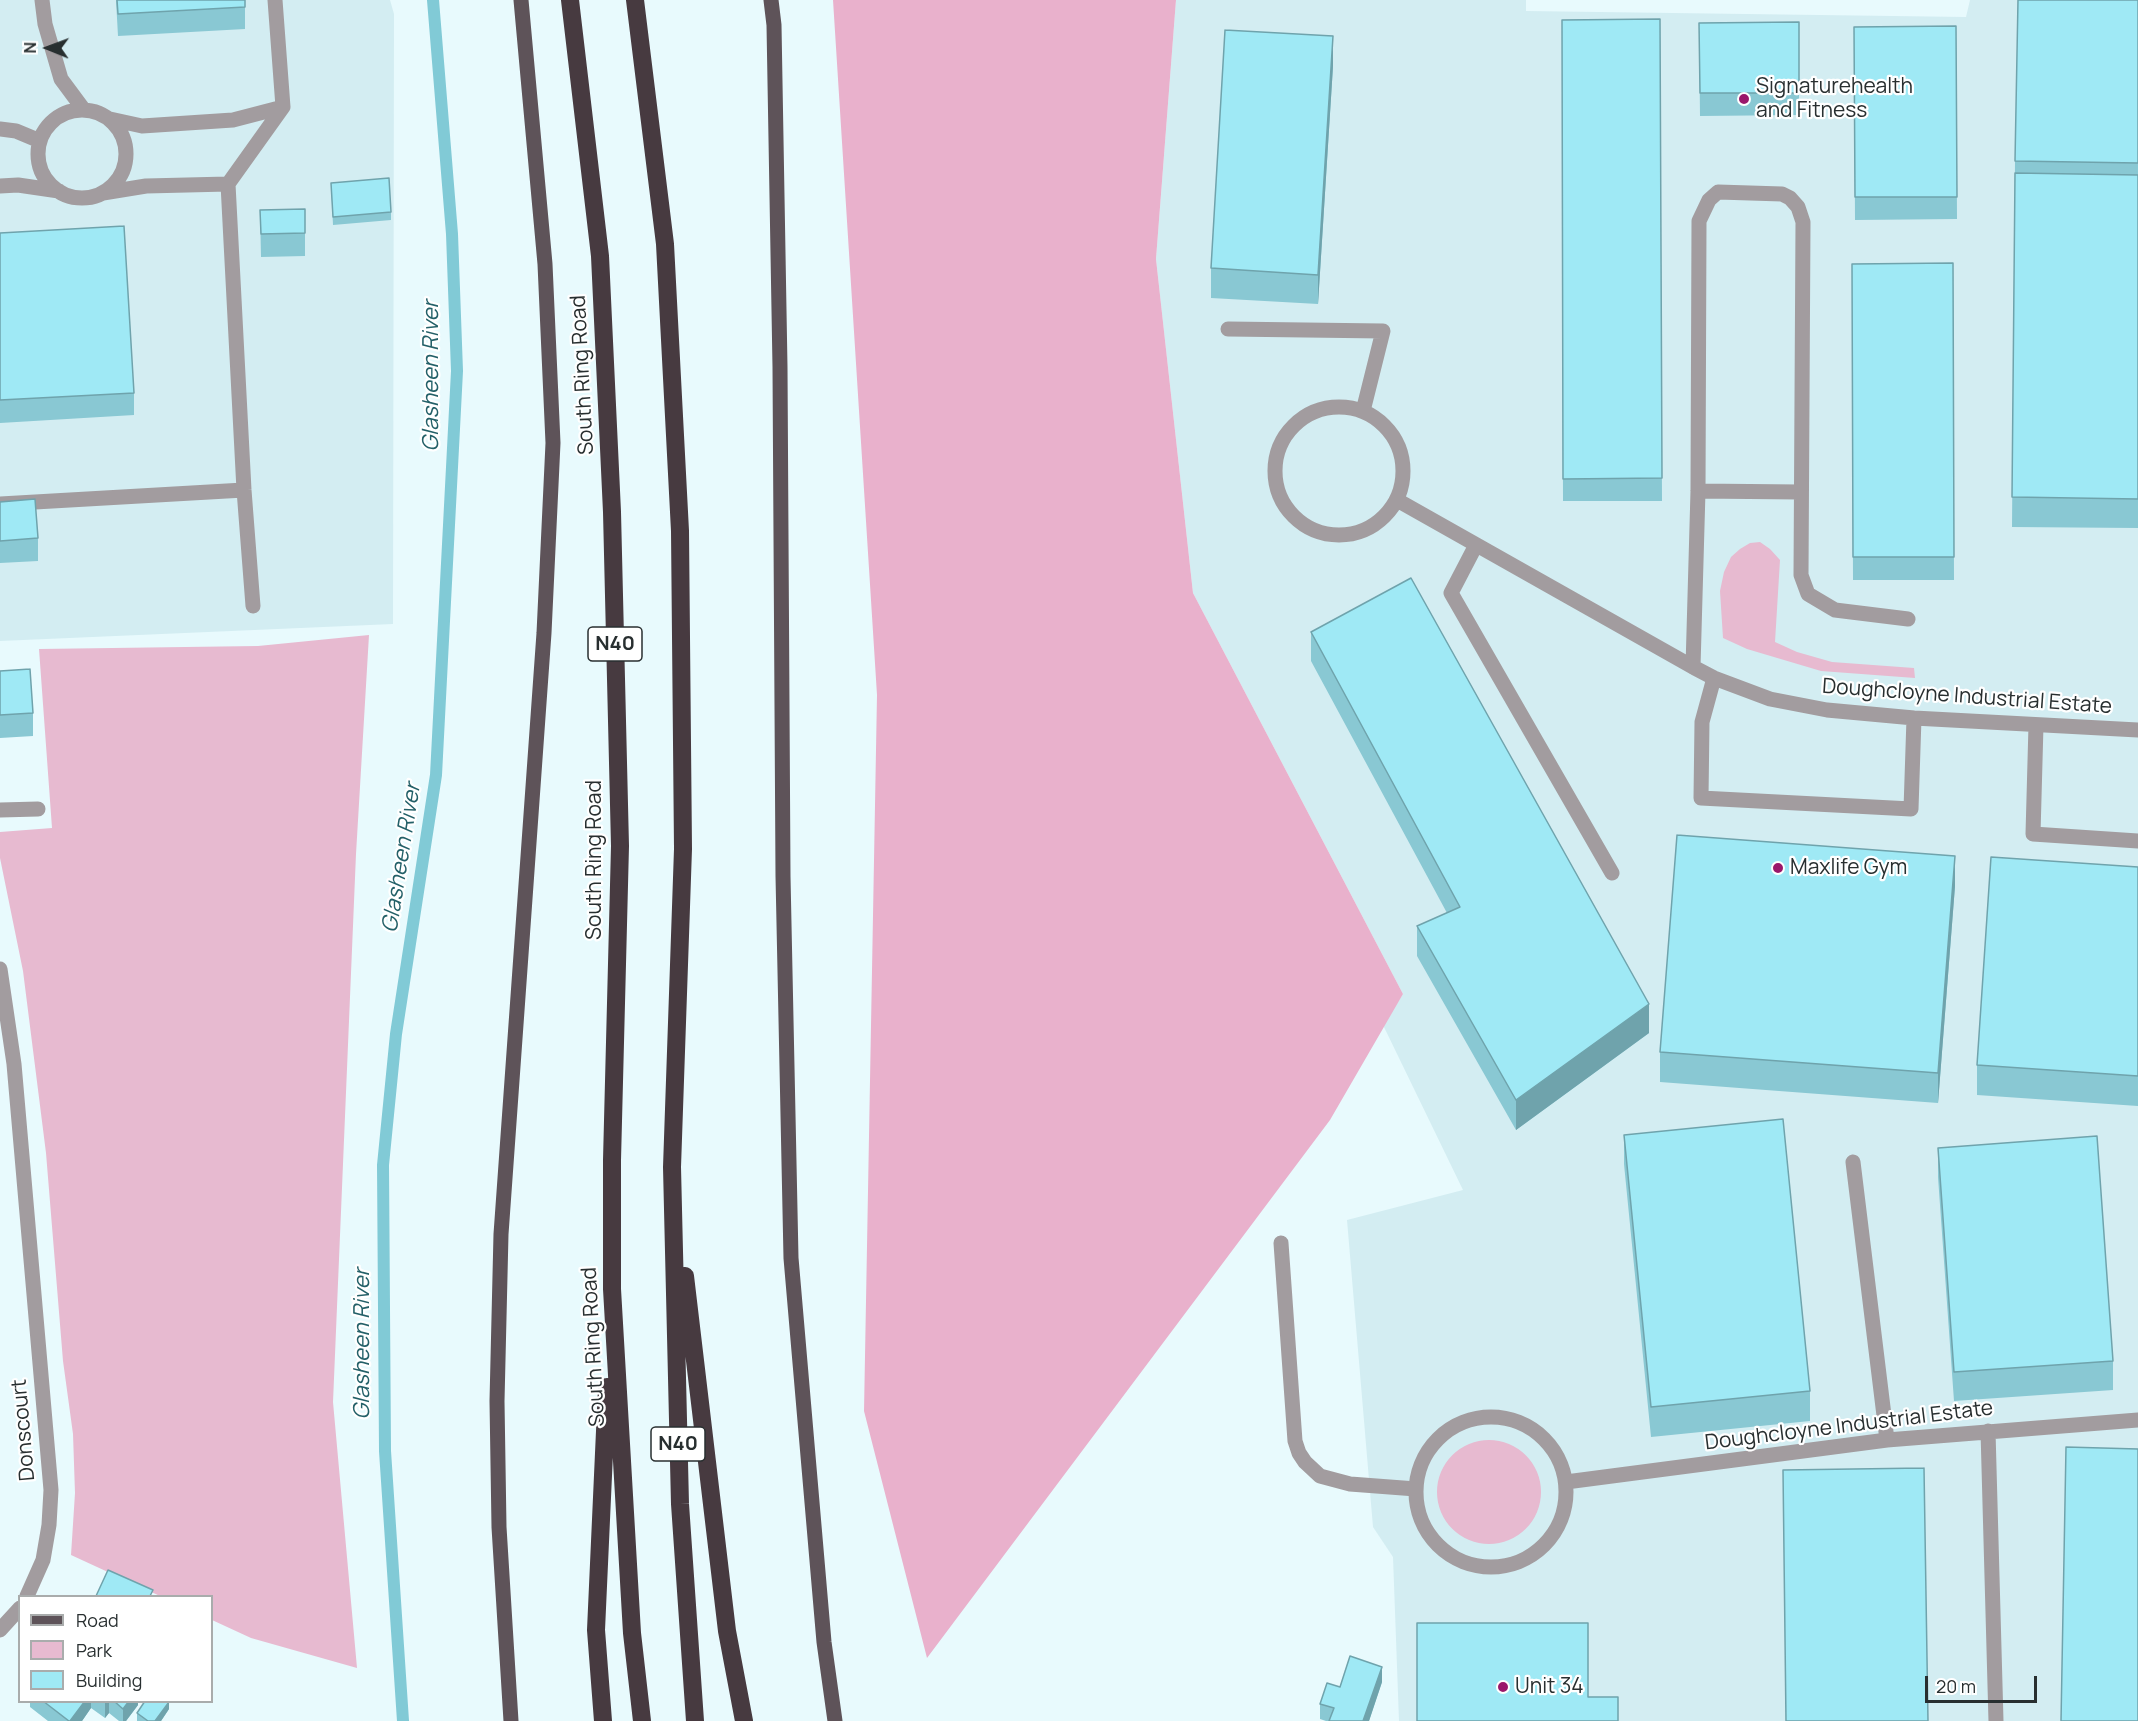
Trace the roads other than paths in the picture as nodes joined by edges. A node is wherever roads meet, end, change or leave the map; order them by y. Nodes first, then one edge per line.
1 (42, 0) edge
2 (275, 0) edge
3 (521, 0) edge
4 (570, 0) edge
5 (635, 0) edge
6 (772, 0) edge
7 (283, 107) junction
8 (84, 110) junction
9 (110, 119) junction
10 (0, 129) edge
11 (40, 141) junction
12 (228, 184) junction
13 (0, 186) edge
14 (59, 191) junction
15 (101, 194) junction
16 (1228, 329) dead end
17 (1363, 411) junction
18 (244, 490) junction
19 (1698, 490) junction
20 (1800, 492) junction
21 (1397, 500) junction
22 (0, 504) edge
23 (1476, 545) junction
24 (253, 606) dead end
25 (1908, 619) dead end
26 (1693, 668) junction
27 (1714, 678) junction
28 (1914, 718) junction
29 (2036, 725) junction
30 (2138, 730) edge
31 (38, 808) dead end
32 (0, 810) edge
33 (2138, 841) edge
34 (1612, 873) dead end
35 (0, 969) edge
36 (1853, 1162) dead end
37 (672, 1167) junction
38 (1281, 1243) dead end
39 (612, 1289) junction
40 (2138, 1420) edge
41 (1988, 1431) junction
42 (1887, 1440) junction
43 (1566, 1482) junction
44 (1416, 1489) junction
45 (27, 1595) edge
46 (18, 1610) edge
47 (0, 1630) edge
48 (511, 1721) edge
49 (603, 1721) edge
50 (642, 1721) edge
51 (695, 1721) edge
52 (744, 1721) edge
53 (835, 1721) edge
54 (1996, 1721) edge

1 - 8 street
2 - 7 street
3 - 48 main road
4 - 39 highway, South Ring Road / N40
5 - 37 highway, N40
6 - 53 main road
7 - 9 street
7 - 12 street
8 - 9 street
8 - 11 street
9 - 15 street
10 - 11 street
11 - 14 street
12 - 15 street
12 - 18 street
13 - 14 street
14 - 15 street
16 - 17 street
17 - 21 street
17 - 21 street
18 - 22 street
18 - 24 street
19 - 20 street
19 - 20 street
19 - 26 street
20 - 25 street
21 - 23 street, Doughcloyne Industrial Estate
23 - 26 street, Doughcloyne Industrial Estate
23 - 34 street
26 - 27 street, Doughcloyne Industrial Estate
27 - 28 street, Doughcloyne Industrial Estate
27 - 28 street
28 - 29 street, Doughcloyne Industrial Estate
29 - 30 street, Doughcloyne Industrial Estate
29 - 33 street
31 - 32 street
35 - 45 street, Donscourt
36 - 42 street
37 - 51 highway, N40
37 - 52 highway
38 - 44 street
39 - 49 highway
39 - 50 highway, South Ring Road / N40
40 - 41 street, Doughcloyne Industrial Estate
41 - 42 street, Doughcloyne Industrial Estate
41 - 54 street
42 - 43 street, Doughcloyne Industrial Estate
43 - 44 street
43 - 44 street
46 - 47 street

